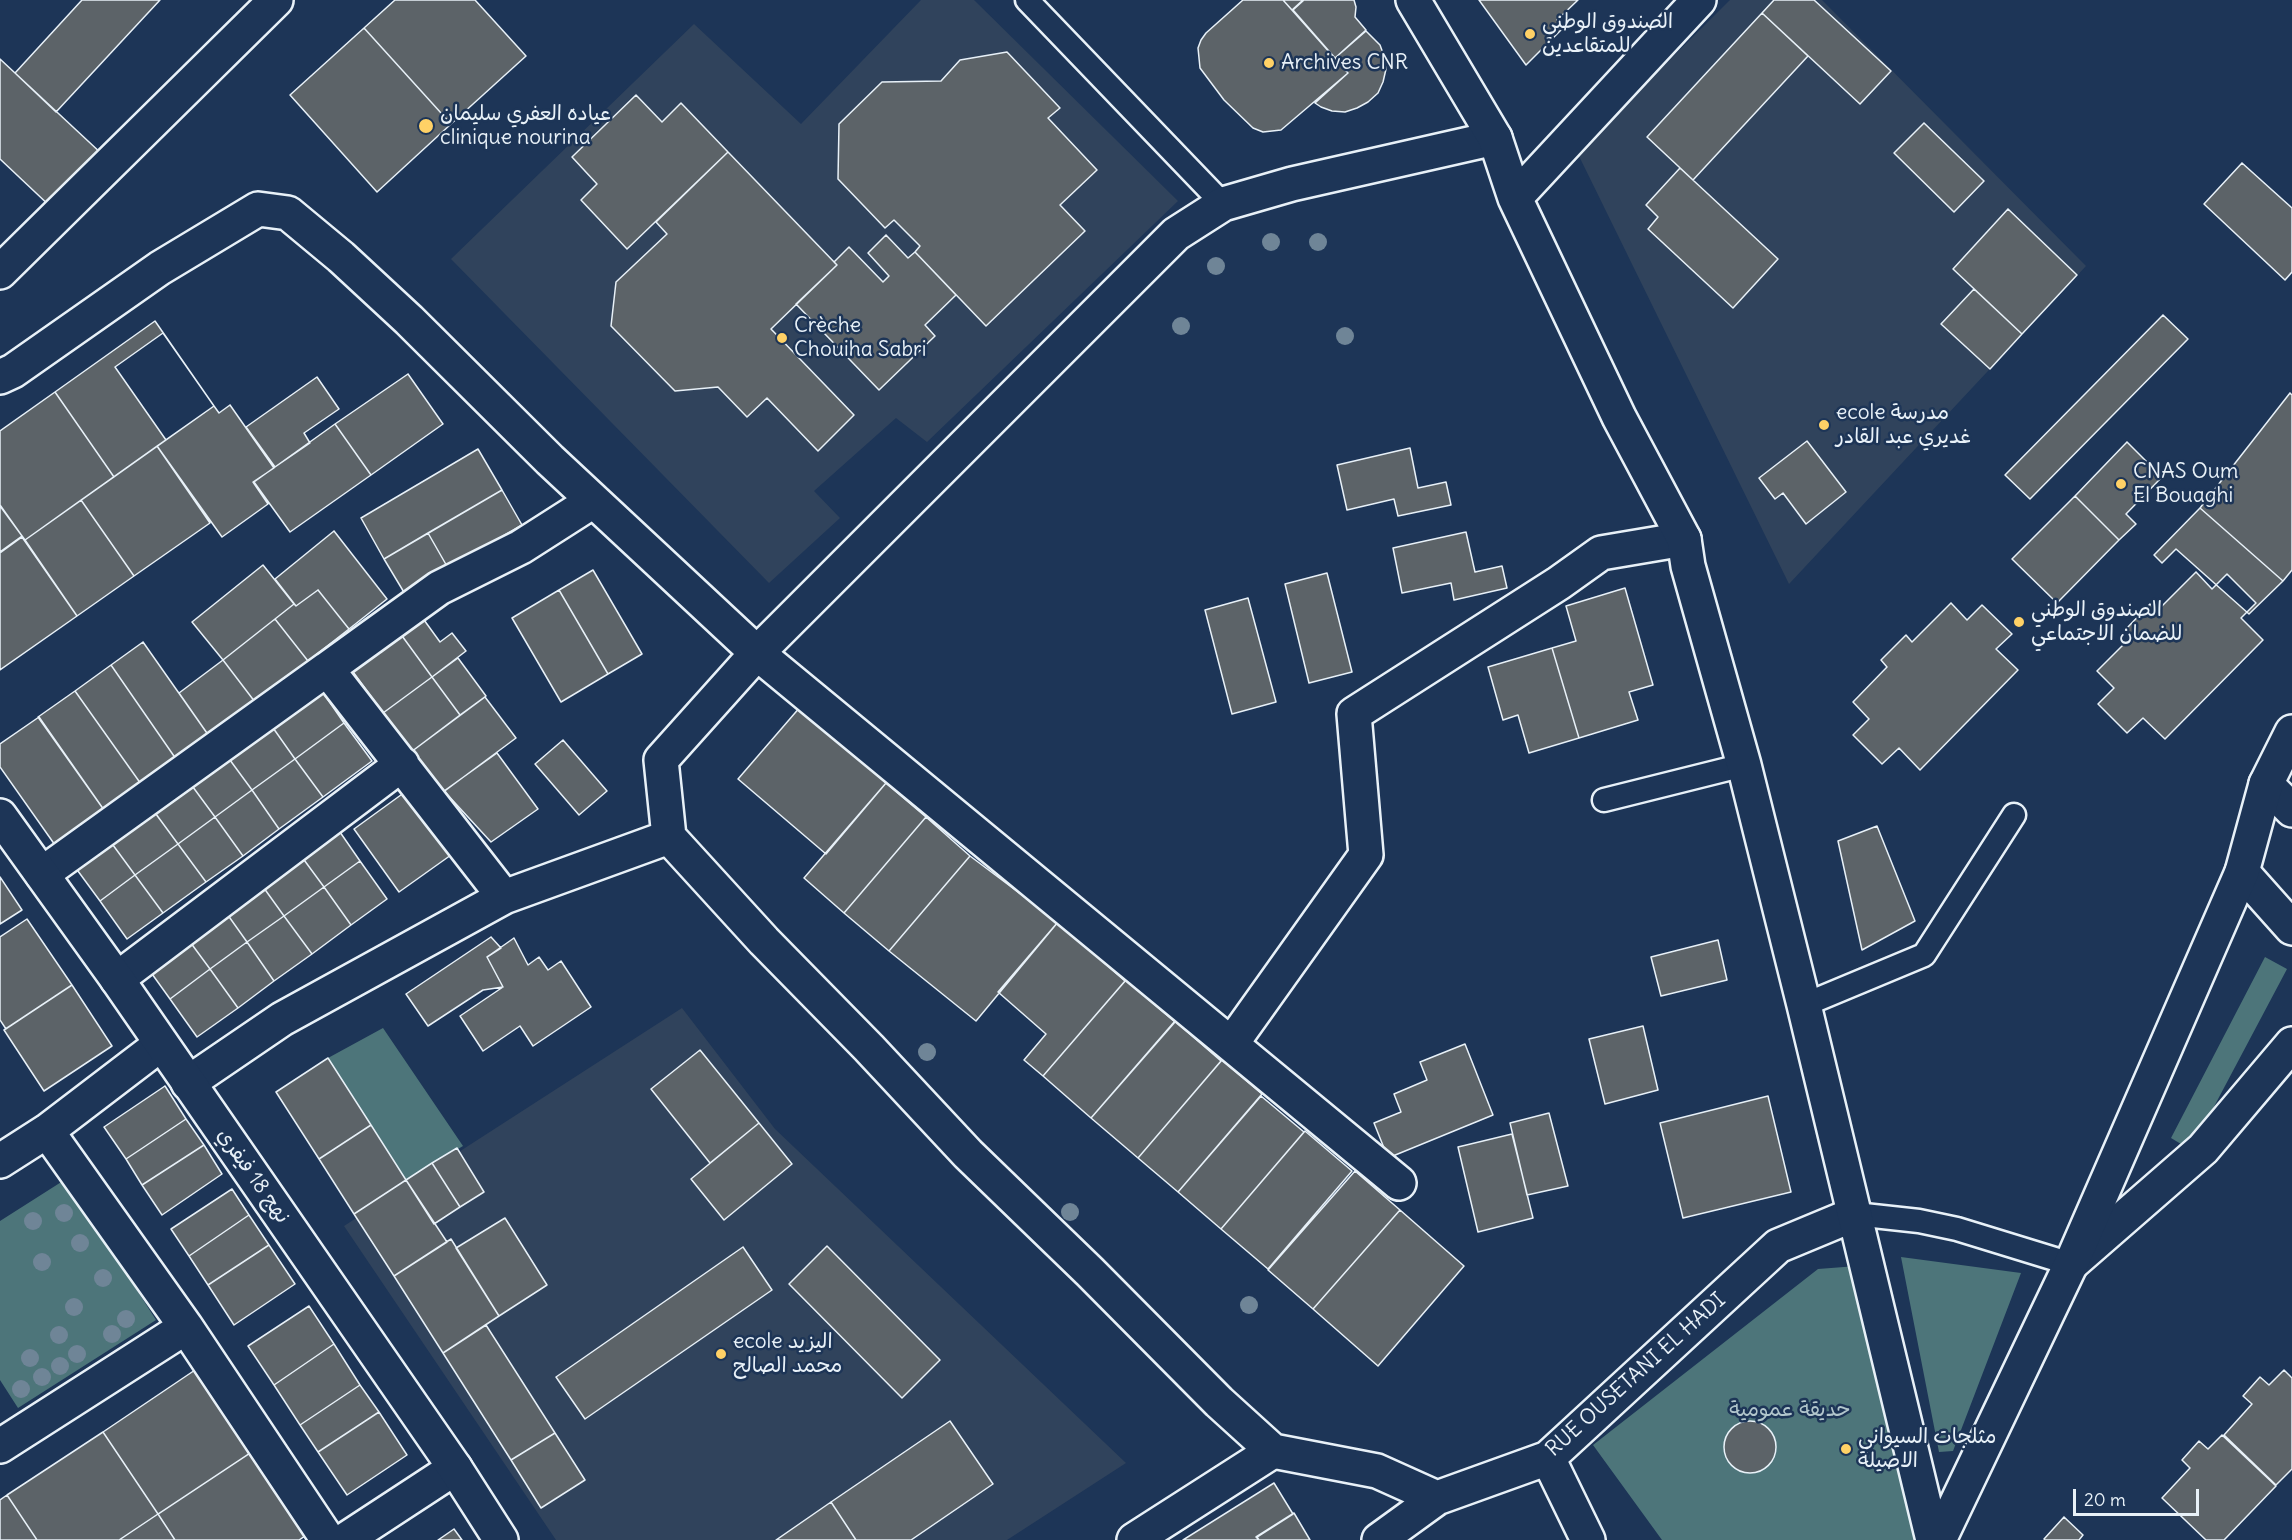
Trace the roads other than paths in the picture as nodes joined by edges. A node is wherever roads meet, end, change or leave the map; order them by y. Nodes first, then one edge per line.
1 (276, 0) edge
2 (1027, 0) edge
3 (1413, 0) edge
4 (1699, 0) edge
5 (1495, 138) junction
6 (1515, 198) junction
7 (1223, 204) junction
8 (0, 272) edge
9 (0, 377) edge
10 (593, 501) junction
11 (1684, 538) junction
12 (757, 653) junction
13 (327, 669) junction
14 (2292, 732) edge
15 (402, 764) junction
16 (1744, 765) junction
17 (2266, 784) junction
18 (1604, 800) dead end
19 (2292, 810) edge
20 (2014, 815) dead end
21 (0, 816) edge
22 (669, 837) junction
23 (2241, 872) junction
24 (42, 874) junction
25 (504, 897) junction
26 (2292, 928) edge
27 (117, 979) junction
28 (1804, 1005) junction
29 (1232, 1043) junction
30 (162, 1044) junction
31 (2292, 1044) edge
32 (188, 1083) junction
33 (47, 1131) junction
34 (0, 1161) edge
35 (1399, 1183) dead end
36 (1855, 1214) junction
37 (2071, 1264) junction
38 (186, 1327) junction
39 (2, 1439) edge
40 (1273, 1451) junction
41 (1548, 1458) junction
42 (455, 1468) junction
43 (1437, 1498) junction
44 (328, 1540) edge
45 (345, 1540) edge
46 (501, 1540) edge
47 (1134, 1540) edge
48 (1379, 1540) edge
49 (1588, 1540) edge
50 (1933, 1540) edge
51 (1939, 1540) edge

1 - 8 street
2 - 7 lane
3 - 5 street
4 - 6 street
5 - 6 street
5 - 7 street
6 - 11 street
7 - 12 street
9 - 10 street
10 - 12 street
10 - 13 street
11 - 16 street
11 - 29 street
12 - 22 street
12 - 29 street
13 - 15 street
13 - 24 street
14 - 17 street
15 - 25 street
15 - 27 street
16 - 18 lane
16 - 28 street
17 - 19 street
17 - 23 street
20 - 28 lane
21 - 24 street, نهج 18 فيفري
22 - 25 street
22 - 40 street
23 - 26 street
23 - 37 street
24 - 27 street, نهج 18 فيفري
25 - 32 street
27 - 30 street, نهج 18 فيفري
28 - 36 street
29 - 35 street
30 - 32 street, نهج 18 فيفري
30 - 33 street
31 - 37 street
32 - 42 street, نهج 18 فيفري
33 - 34 street
33 - 38 street
36 - 37 lane
36 - 41 street, RUE OUSETANI EL HADI
36 - 50 street
37 - 51 street
38 - 39 street
38 - 44 street
40 - 43 street
40 - 47 street
41 - 43 street, RUE OUSETANI EL HADI
41 - 49 street
42 - 45 street
42 - 46 street, نهج 18 فيفري
43 - 48 street, RUE OUSETANI EL HADI

